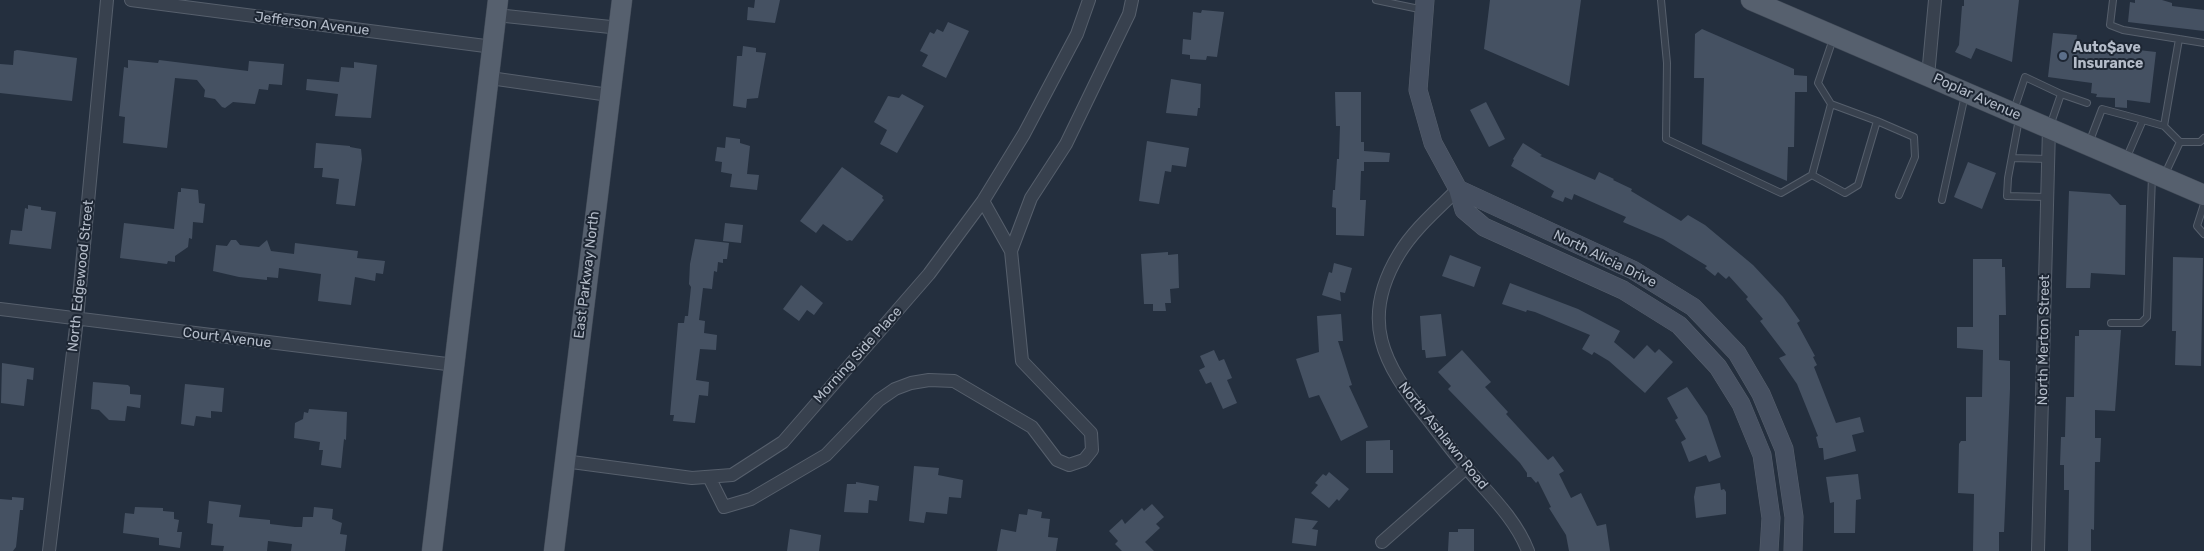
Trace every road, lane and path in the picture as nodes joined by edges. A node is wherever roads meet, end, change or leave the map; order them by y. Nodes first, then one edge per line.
1 (107, 0) edge
2 (131, 0) edge
3 (622, 0) edge
4 (1089, 0) edge
5 (1132, 0) edge
6 (1376, 0) edge
7 (1661, 0) edge
8 (1935, 0) edge
9 (2113, 0) edge
10 (1384, 1) edge
11 (1756, 1) edge
12 (1424, 5) edge
13 (497, 8) edge
14 (620, 28) junction
15 (1834, 36) junction
16 (2178, 39) junction
17 (2204, 42) edge
18 (493, 47) junction
19 (1928, 76) junction
20 (490, 78) junction
21 (1965, 92) junction
22 (2061, 94) junction
23 (609, 95) junction
24 (2087, 103) dead end
25 (1831, 104) junction
26 (2017, 114) junction
27 (2143, 120) junction
28 (1878, 121) junction
29 (2164, 126) junction
30 (2049, 128) junction
31 (2204, 138) edge
32 (2180, 142) junction
33 (2088, 145) junction
34 (2012, 158) junction
35 (2048, 159) junction
36 (2126, 161) junction
37 (1812, 175) junction
38 (2158, 175) junction
39 (1458, 189) junction
40 (1899, 195) dead end
41 (2204, 195) edge
42 (2047, 198) junction
43 (983, 200) junction
44 (1942, 200) dead end
45 (2204, 204) edge
46 (2204, 234) edge
47 (1011, 251) junction
48 (0, 309) edge
49 (77, 319) junction
50 (2111, 324) dead end
51 (454, 365) junction
52 (564, 461) junction
53 (1466, 468) junction
54 (709, 476) junction
55 (1382, 542) dead end
56 (49, 551) edge
57 (432, 551) edge
58 (554, 551) edge
59 (1528, 551) edge
60 (1769, 551) edge
61 (1792, 551) edge
62 (2038, 551) edge

1 - 49 street, North Edgewood Street
2 - 18 street, Jefferson Avenue
3 - 14 main road, East Parkway North
4 - 43 street, Morning Side Place
5 - 47 street
6 - 10 lane
7 - 37 lane
8 - 19 street
9 - 16 lane
10 - 12 lane
11 - 15 main road, Poplar Avenue
12 - 39 main road, North Alicia Drive
13 - 14 street
13 - 18 main road
14 - 23 main road, East Parkway North
15 - 19 main road, Poplar Avenue
15 - 25 lane
16 - 17 lane
16 - 29 lane
18 - 20 main road
19 - 21 main road, Poplar Avenue
20 - 23 street
20 - 51 main road
21 - 26 main road, Poplar Avenue
21 - 44 lane
22 - 24 lane
22 - 26 lane
22 - 30 lane
23 - 52 main road, East Parkway North
25 - 28 lane
25 - 37 lane
26 - 30 main road, Poplar Avenue
26 - 34 lane
27 - 29 lane
27 - 33 lane
27 - 36 lane
28 - 37 lane
28 - 40 lane
29 - 32 lane
30 - 33 main road, Poplar Avenue
30 - 35 street, North Merton Street
31 - 32 lane
32 - 38 lane
33 - 36 main road, Poplar Avenue
34 - 35 lane
34 - 42 lane
35 - 42 street, North Merton Street
36 - 38 main road, Poplar Avenue
38 - 41 main road, Poplar Avenue
38 - 50 lane
39 - 53 street, North Ashlawn Road
39 - 60 main road, North Alicia Drive
39 - 61 main road, North Alicia Drive
42 - 62 street, North Merton Street
43 - 47 street
43 - 54 street, Morning Side Place
45 - 46 lane
47 - 54 street
48 - 49 street, Court Avenue
49 - 51 street, Court Avenue
49 - 56 street, North Edgewood Street
51 - 57 main road
52 - 54 street, Morning Side Place
52 - 58 main road, East Parkway North
53 - 55 street
53 - 59 street, North Ashlawn Road

